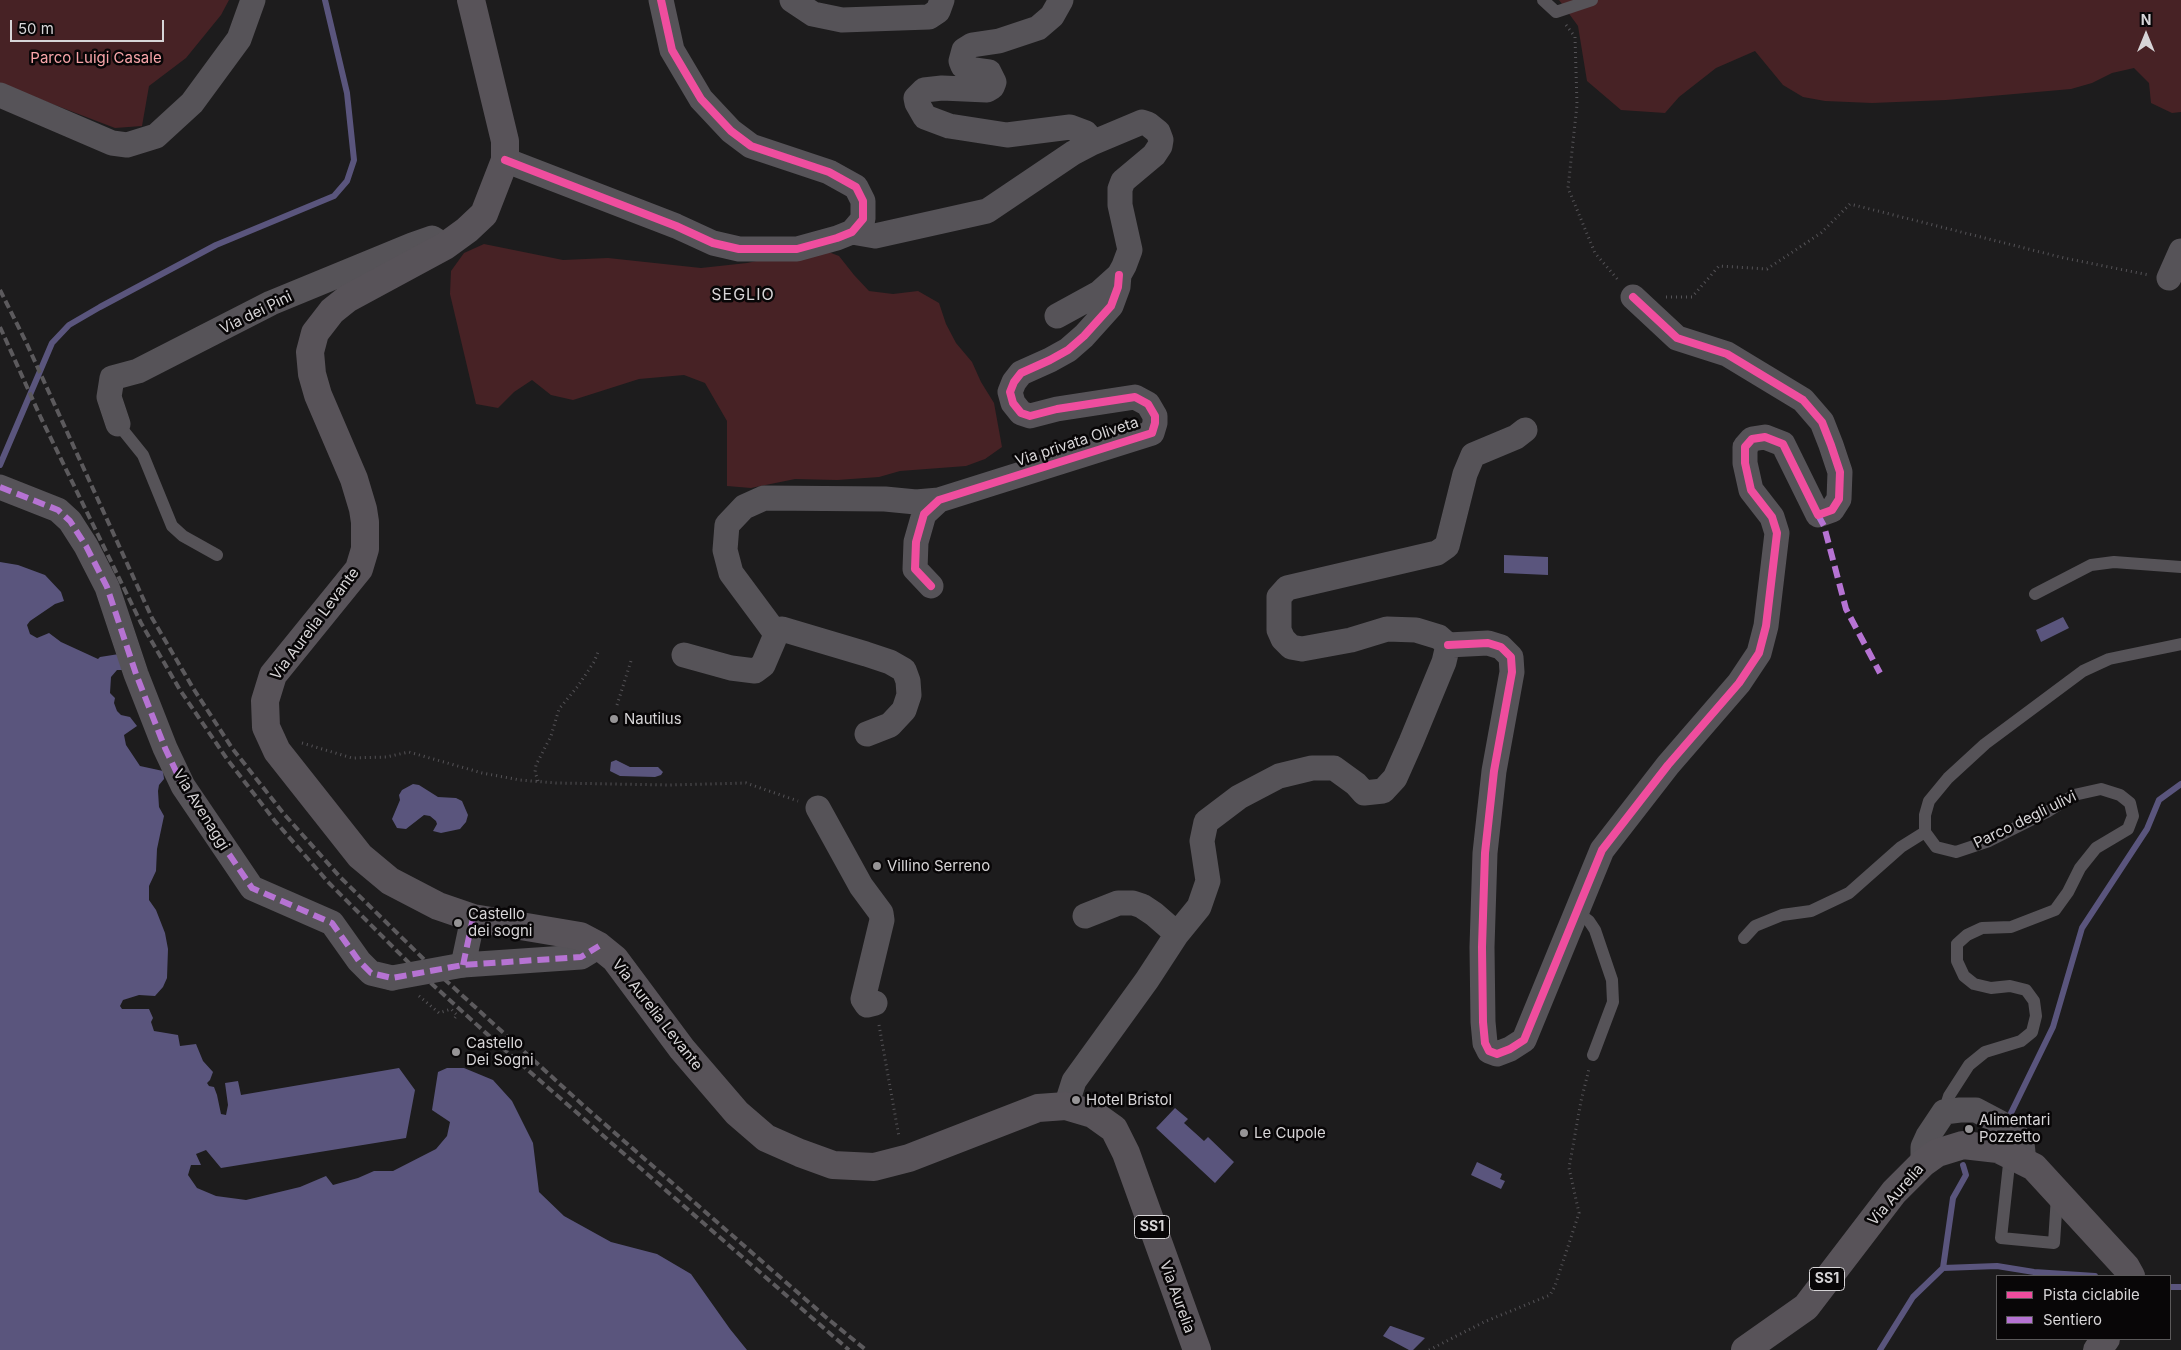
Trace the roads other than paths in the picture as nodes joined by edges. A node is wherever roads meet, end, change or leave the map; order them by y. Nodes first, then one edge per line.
1 (253, 0) edge
2 (471, 0) edge
3 (661, 0) edge
4 (792, 0) edge
5 (942, 0) edge
6 (1061, 0) edge
7 (1543, 0) edge
8 (1592, 0) edge
9 (0, 95) edge
10 (1092, 143) junction
11 (505, 160) junction
12 (852, 232) junction
13 (445, 246) junction
14 (2181, 251) edge
15 (1119, 275) junction
16 (2175, 281) edge
17 (1633, 297) road end
18 (1057, 316) dead end
19 (118, 424) joint
20 (1525, 430) dead end
21 (0, 487) edge
22 (939, 500) junction
23 (217, 555) dead end
24 (2181, 567) edge
25 (931, 586) dead end
26 (2034, 594) dead end
27 (774, 631) junction
28 (2181, 644) edge
29 (1448, 645) junction
30 (684, 655) dead end
31 (867, 734) dead end
32 (818, 808) road end
33 (1925, 832) junction
34 (1577, 912) junction
35 (1084, 916) dead end
36 (473, 918) junction
37 (1176, 934) junction
38 (1744, 938) dead end
39 (599, 946) junction
40 (463, 965) junction
41 (875, 1003) road end
42 (1593, 1055) road end
43 (1066, 1106) junction
44 (1944, 1112) junction
45 (1093, 1114) joint
46 (2007, 1143) junction
47 (1923, 1163) junction
48 (2057, 1191) junction
49 (2131, 1274) edge
50 (2105, 1340) edge
51 (1197, 1350) edge
52 (1745, 1350) edge
53 (2097, 1350) edge

1 - 9 street
2 - 11 main road, Via Aurelia Levante
3 - 12 street
4 - 5 street
6 - 10 street
7 - 8 lane
10 - 12 street
10 - 15 street
11 - 12 street
11 - 13 main road, Via Aurelia Levante
13 - 19 street, Via dei Pini
13 - 36 main road, Via Aurelia Levante
14 - 16 street
15 - 18 street
15 - 22 street, Via privata Oliveta
17 - 34 street
19 - 23 lane
20 - 29 street
21 - 40 street, Via Avenaggi, bridge
22 - 25 street
22 - 27 street
24 - 26 lane
27 - 30 street
27 - 31 street
28 - 33 lane
29 - 34 street
29 - 37 street
32 - 41 street
33 - 38 lane
33 - 44 lane, Parco degli ulivi
34 - 42 lane
35 - 37 street
36 - 39 main road, Via Aurelia Levante
36 - 40 street
37 - 43 street
39 - 40 street, Via Avenaggi
39 - 43 main road, Via Aurelia Levante
43 - 45 main road, Via Aurelia Levante
44 - 46 street
44 - 47 street, Parco degli ulivi
45 - 51 main road, Via Aurelia / SS1
46 - 47 main road, Via Aurelia / SS1
46 - 48 main road
46 - 48 lane
47 - 52 main road, Via Aurelia / SS1
48 - 49 main road
50 - 53 main road

